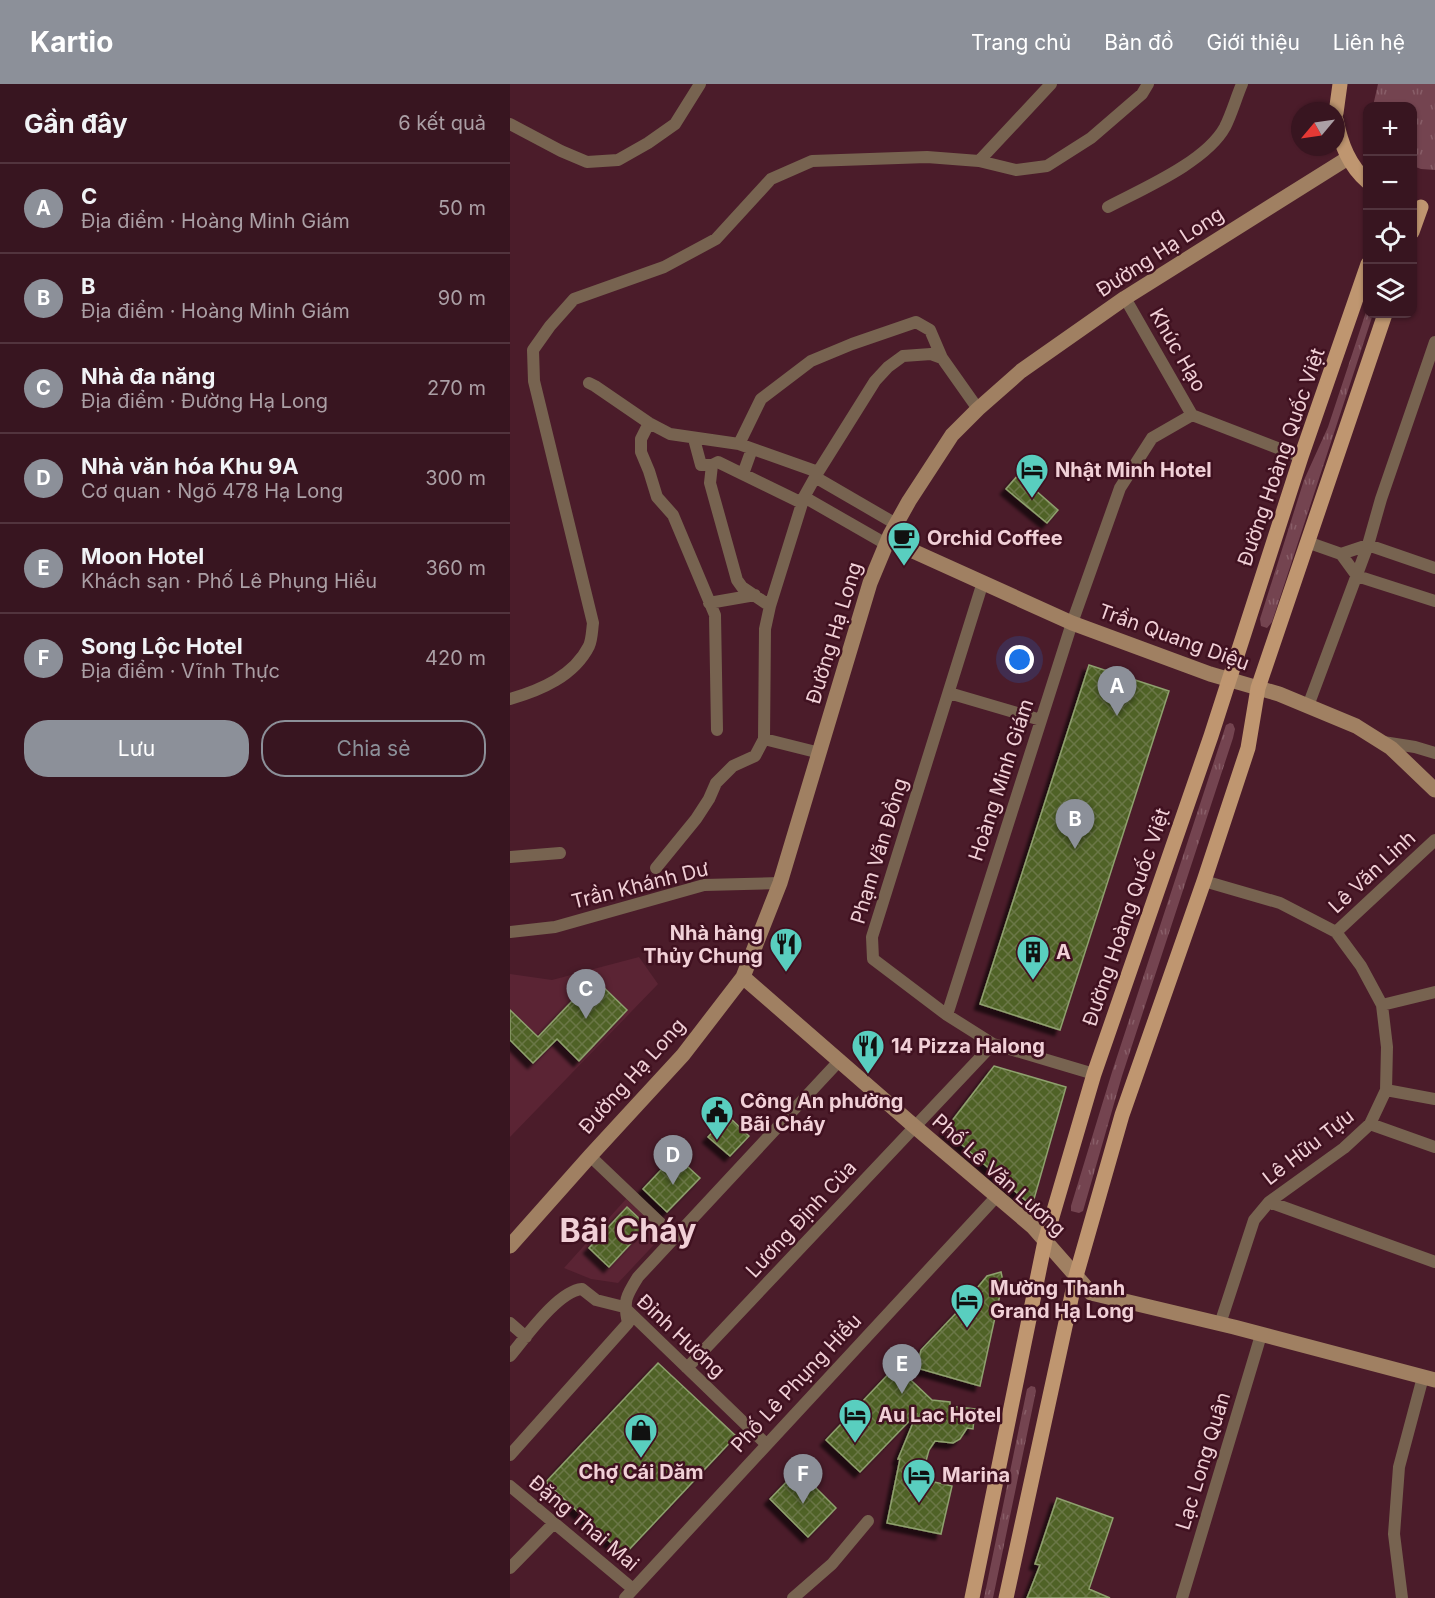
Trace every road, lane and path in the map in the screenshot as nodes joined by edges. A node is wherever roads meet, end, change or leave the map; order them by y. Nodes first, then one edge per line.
1 (700, 84) edge
2 (1051, 84) edge
3 (1148, 84) edge
4 (1242, 84) edge
5 (1340, 84) edge
6 (1336, 102) edge
7 (510, 124) edge
8 (1345, 151) edge
9 (1348, 158) junction
10 (979, 161) junction
11 (1363, 176) edge
12 (1423, 206) edge
13 (1108, 207) dead end
14 (1417, 222) edge
15 (1363, 278) edge
16 (1125, 298) junction
17 (1384, 318) edge
18 (1435, 342) edge
19 (942, 358) junction
20 (1432, 365) edge
21 (589, 383) dead end
22 (978, 409) junction
23 (1192, 415) junction
24 (649, 423) junction
25 (694, 439) junction
26 (739, 444) junction
27 (752, 449) junction
28 (1301, 457) junction
29 (711, 465) junction
30 (743, 474) junction
31 (816, 475) junction
32 (803, 500) junction
33 (891, 534) junction
34 (1306, 543) junction
35 (1368, 545) junction
36 (1341, 554) junction
37 (1435, 568) edge
38 (1357, 576) junction
39 (983, 582) junction
40 (755, 595) junction
41 (1435, 601) edge
42 (709, 603) junction
43 (770, 606) junction
44 (1072, 623) junction
45 (1229, 680) junction
46 (1258, 688) junction
47 (949, 693) junction
48 (510, 699) edge
49 (1308, 705) junction
50 (1041, 720) junction
51 (717, 730) dead end
52 (764, 739) junction
53 (1380, 742) junction
54 (820, 753) junction
55 (1435, 753) edge
56 (1435, 790) edge
57 (1435, 840) edge
58 (560, 853) dead end
59 (510, 857) edge
60 (656, 868) dead end
61 (1204, 881) junction
62 (780, 883) junction
63 (510, 932) edge
64 (1336, 932) junction
65 (743, 977) junction
66 (1435, 992) edge
67 (1382, 1005) junction
68 (947, 1015) junction
69 (993, 1044) junction
70 (840, 1060) junction
71 (1094, 1074) junction
72 (1386, 1090) junction
73 (1435, 1099) edge
74 (1370, 1124) junction
75 (914, 1126) junction
76 (1435, 1147) edge
77 (590, 1156) junction
78 (997, 1196) junction
79 (1269, 1202) junction
80 (675, 1237) junction
81 (1045, 1241) junction
82 (510, 1246) edge
83 (1435, 1262) edge
84 (1076, 1276) junction
85 (624, 1307) junction
86 (510, 1323) edge
87 (1220, 1324) junction
88 (1261, 1335) junction
89 (526, 1337) junction
90 (510, 1356) edge
91 (687, 1368) junction
92 (1429, 1379) edge
93 (766, 1444) junction
94 (510, 1455) edge
95 (510, 1486) edge
96 (868, 1521) dead end
97 (554, 1523) junction
98 (510, 1568) edge
99 (629, 1593) edge
100 (793, 1598) edge
101 (972, 1598) edge
102 (1006, 1598) edge
103 (1182, 1598) edge
104 (1402, 1598) edge

1 - 7 street
2 - 10 street
3 - 10 street
4 - 13 street
5 - 6 main road
8 - 9 main road
9 - 11 main road
9 - 16 street, Đường Hạ Long
10 - 48 street
12 - 14 main road
15 - 28 main road, Đường Hoàng Quốc Việt
16 - 22 street, Đường Hạ Long
16 - 23 street, Khúc Hạo
17 - 34 main road
18 - 20 street
19 - 22 street
19 - 26 street
19 - 31 street
20 - 35 street
21 - 24 street
22 - 33 street, Đường Hạ Long
23 - 28 street, Khúc Hạo
23 - 44 street, Hoàng Minh Giám
24 - 25 street
24 - 42 street
25 - 26 street
25 - 29 street
26 - 27 street
27 - 30 street
27 - 31 street
28 - 45 main road, Đường Hoàng Quốc Việt
29 - 30 street
29 - 40 street
30 - 32 street
31 - 32 street
31 - 33 street
32 - 33 street
32 - 43 street
33 - 39 street, Trần Quang Diệu
33 - 54 street, Đường Hạ Long
34 - 36 street
34 - 46 main road
35 - 36 street
35 - 37 street
35 - 38 street
36 - 38 street
38 - 41 street
38 - 49 street
39 - 44 street, Trần Quang Diệu
39 - 47 street, Phạm Văn Đồng
40 - 42 street
40 - 43 street
42 - 51 street
43 - 52 street
44 - 45 street, Trần Quang Diệu
44 - 50 street, Hoàng Minh Giám
45 - 46 street, Trần Quang Diệu
45 - 71 main road, Đường Hoàng Quốc Việt
46 - 49 street, Trần Quang Diệu
46 - 61 main road
47 - 50 street
47 - 68 street, Phạm Văn Đồng
49 - 53 street, Trần Quang Diệu
50 - 68 street, Hoàng Minh Giám
52 - 54 street
52 - 60 street
53 - 55 street
53 - 56 street, Trần Quang Diệu
54 - 62 street, Đường Hạ Long
57 - 64 street, Lê Văn Linh
58 - 59 street
61 - 64 street, Lê Hữu Tựu
61 - 84 main road
62 - 63 street, Trần Khánh Dư
62 - 65 street, Đường Hạ Long
64 - 67 street, Lê Hữu Tựu
65 - 70 street, Phố Lê Văn Lương
65 - 77 street, Đường Hạ Long
66 - 67 street
67 - 72 street, Lê Hữu Tựu
68 - 69 street, Phạm Văn Đồng
69 - 71 street, Phạm Văn Đồng
69 - 75 street, Lương Định Của
70 - 75 street, Phố Lê Văn Lương
70 - 80 street
71 - 81 main road, Đường Hoàng Quốc Việt
72 - 73 street
72 - 74 street, Lê Hữu Tựu
74 - 76 street
74 - 79 street, Lê Hữu Tựu
75 - 78 street, Phố Lê Văn Lương
75 - 91 street, Lương Định Của
77 - 80 street
77 - 82 street, Đường Hạ Long
78 - 81 street, Phố Lê Văn Lương
78 - 93 street, Phố Lê Phụng Hiểu
79 - 83 street
79 - 87 street, Lê Hữu Tựu
80 - 85 street
81 - 84 street, Phố Lê Văn Lương
81 - 101 main road, Đường Hoàng Quốc Việt
84 - 87 street, Phố Lê Văn Lương
84 - 102 main road
85 - 89 street, Đỉnh Hương
85 - 91 street, Đỉnh Hương
85 - 94 street
86 - 89 street
87 - 88 street, Phố Lê Văn Lương
88 - 92 street, Phố Lê Văn Lương
88 - 103 street, Lạc Long Quân
89 - 90 street, Đỉnh Hương
91 - 93 street, Đỉnh Hương
92 - 104 street
93 - 99 street, Phố Lê Phụng Hiểu
95 - 97 street, Đặng Thai Mai
96 - 100 street
97 - 98 street
97 - 99 street, Đặng Thai Mai

